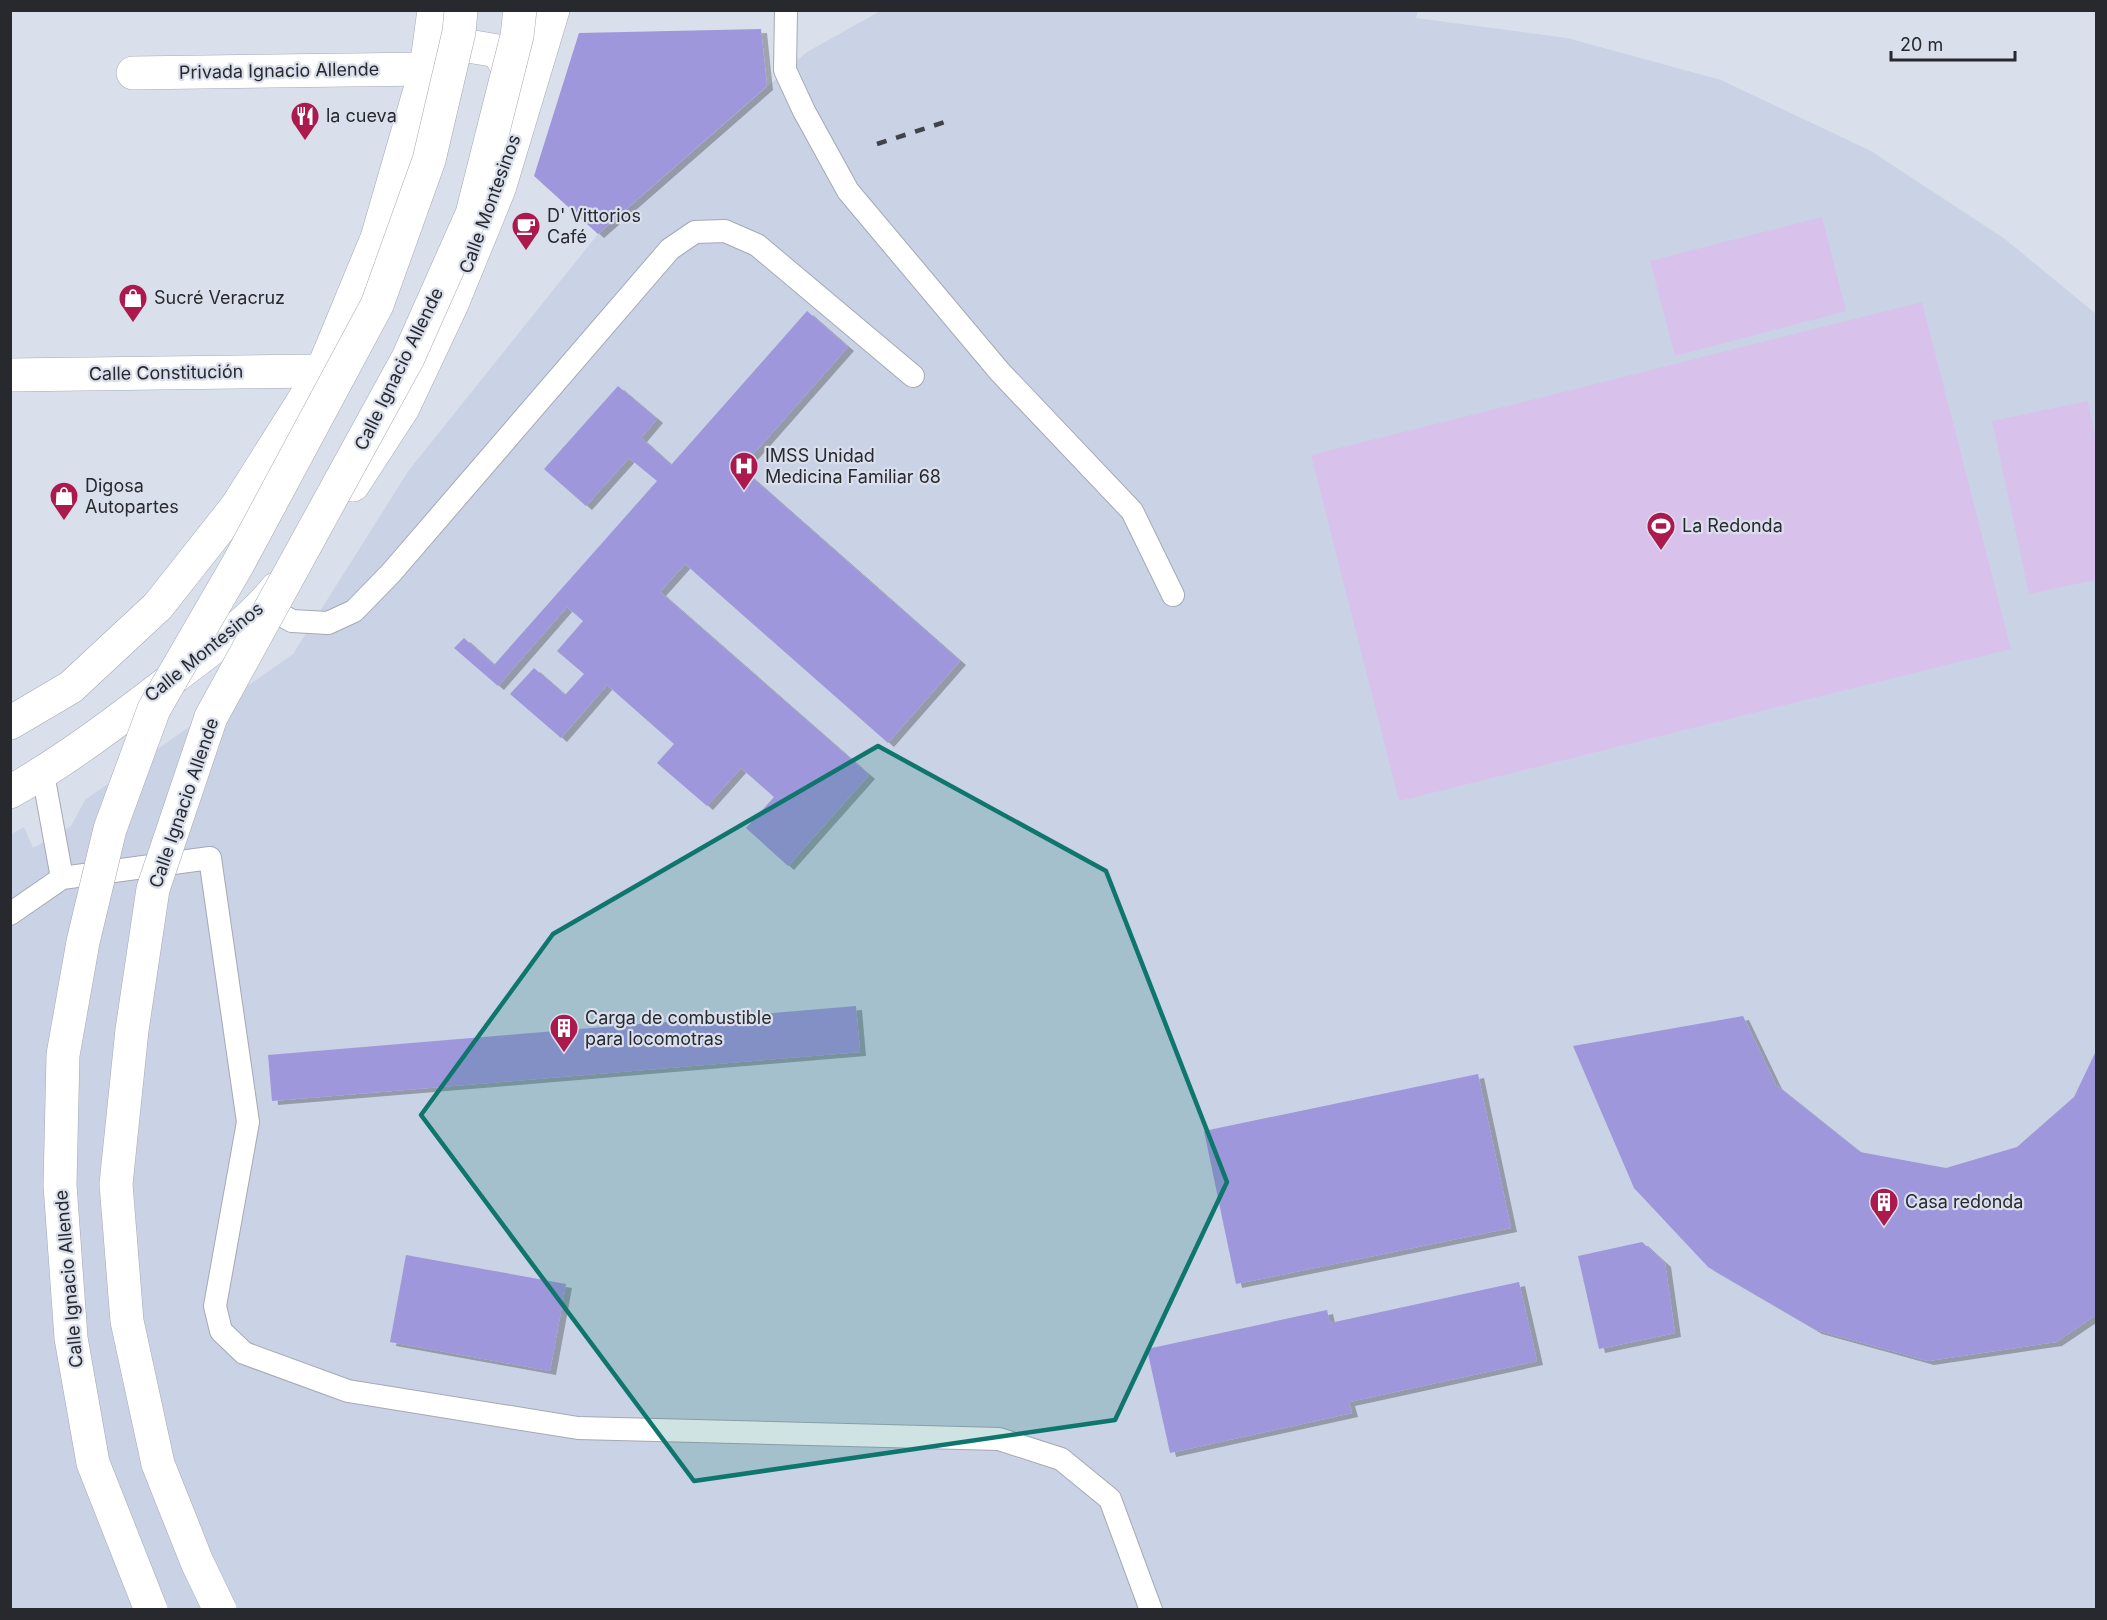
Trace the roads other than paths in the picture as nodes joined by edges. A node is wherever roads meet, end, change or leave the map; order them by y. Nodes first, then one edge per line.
1 (434, 10) edge
2 (461, 10) edge
3 (520, 10) edge
4 (553, 10) edge
5 (786, 10) edge
6 (426, 69) junction
7 (132, 73) dead end
8 (525, 100) junction
9 (322, 371) junction
10 (10, 375) edge
11 (913, 376) dead end
12 (1173, 595) dead end
13 (264, 605) junction
14 (10, 723) edge
15 (43, 774) junction
16 (10, 792) edge
17 (62, 878) junction
18 (10, 914) edge
19 (151, 1610) edge
20 (220, 1610) edge
21 (1151, 1610) edge

1 - 6 main road
2 - 19 main road, Calle Ignacio Allende, bridge
3 - 20 main road, Calle Ignacio Allende, bridge
4 - 8 main road, Calle Montesinos
5 - 12 lane
6 - 7 main road, Privada Ignacio Allende
6 - 8 main road
6 - 9 main road
8 - 13 main road, Calle Montesinos
9 - 10 main road, Calle Constitución
9 - 14 main road
11 - 13 lane
13 - 15 main road, Calle Montesinos
15 - 16 main road, Calle Montesinos
15 - 17 lane
17 - 18 lane
17 - 21 lane

